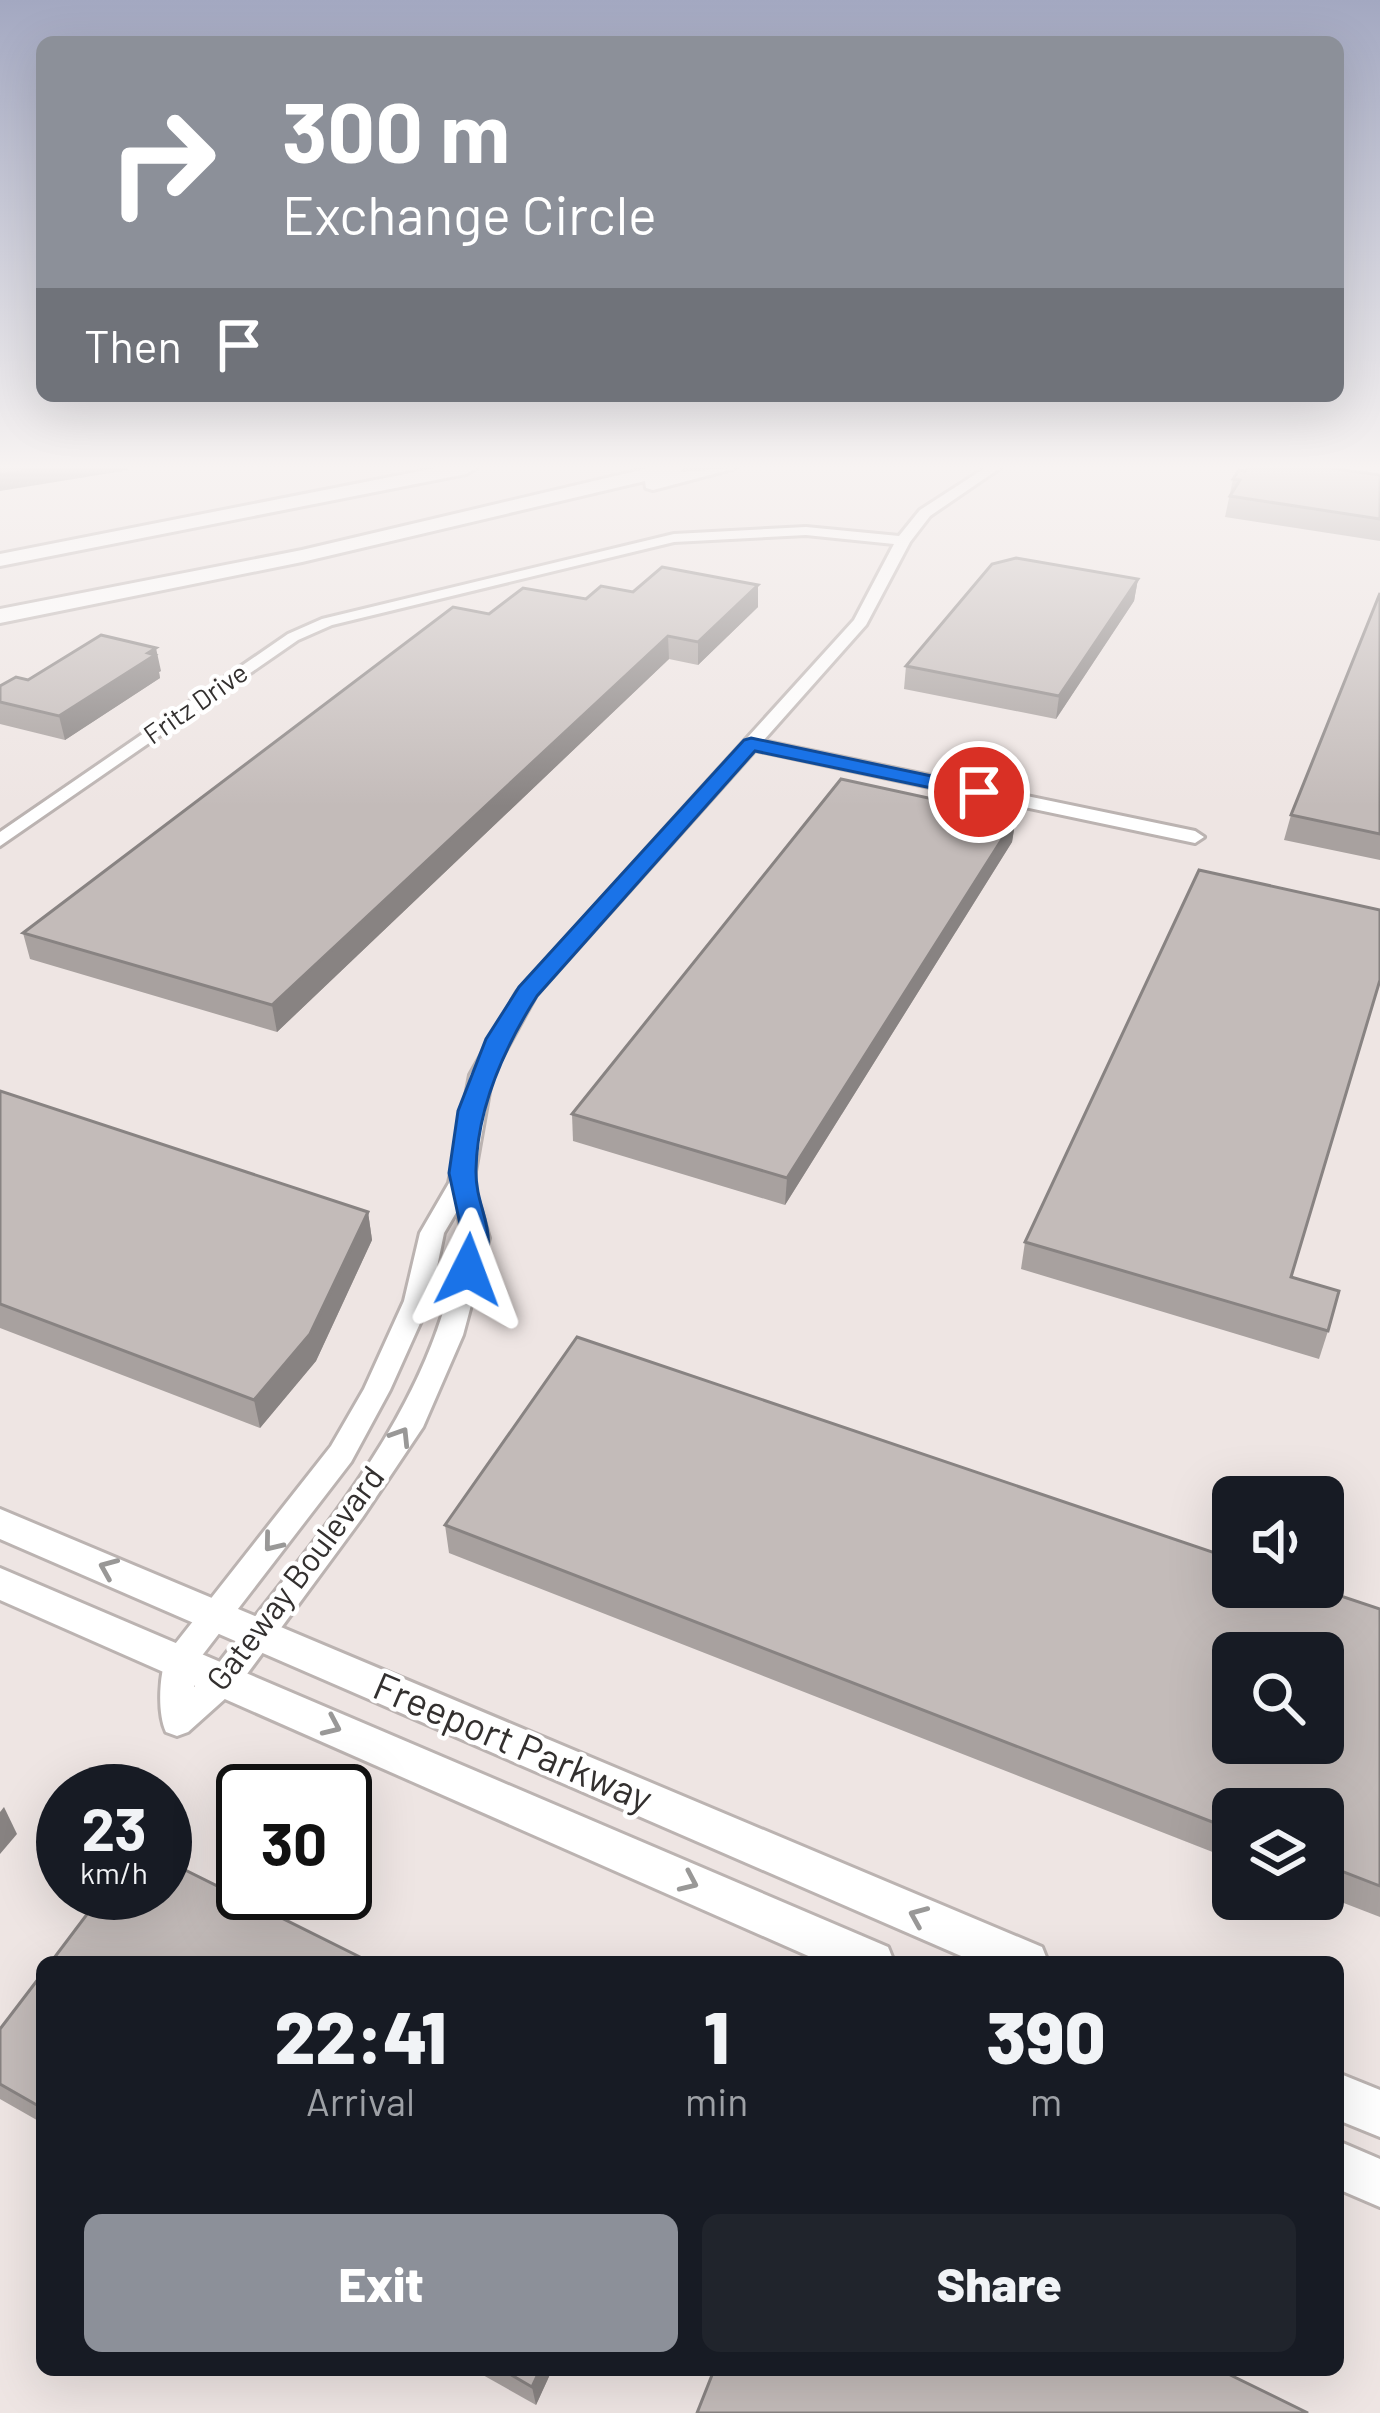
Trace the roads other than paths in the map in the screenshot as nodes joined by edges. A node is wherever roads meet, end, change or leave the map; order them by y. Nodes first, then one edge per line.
1 (178, 581) edge
2 (492, 581) edge
3 (882, 581) edge
4 (0, 616) edge
5 (751, 744) junction
6 (1195, 837) dead end
7 (0, 841) edge
8 (461, 1183) junction
9 (0, 1523) edge
10 (0, 1583) edge
11 (215, 1615) junction
12 (260, 1634) junction
13 (179, 1662) junction
14 (225, 1679) junction
15 (858, 1956) edge
16 (1012, 1956) edge
17 (1344, 2099) edge
18 (1380, 2114) edge
19 (1344, 2168) edge
20 (1380, 2183) edge

1 - 4 highway
2 - 7 street, Fritz Drive
3 - 5 street, Gateway Boulevard
5 - 6 street
5 - 8 street, Gateway Boulevard
8 -> 11 street, Gateway Boulevard
12 -> 8 street, Gateway Boulevard
11 -> 9 main road, Freeport Parkway
10 - 13 main road, Freeport Parkway
11 - 12 main road, Freeport Parkway
11 - 13 street, Gateway Boulevard
12 - 14 street, Gateway Boulevard
16 -> 12 main road, Freeport Parkway
13 - 14 main road, Freeport Parkway
13 - 14 street, Gateway Boulevard
14 -> 15 main road, Freeport Parkway
17 - 18 main road
19 - 20 main road

